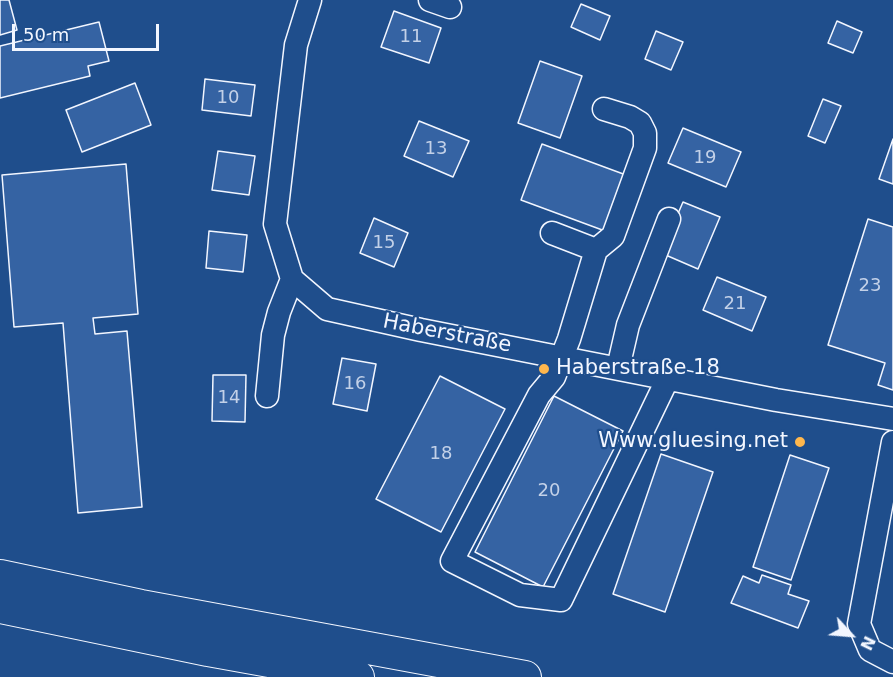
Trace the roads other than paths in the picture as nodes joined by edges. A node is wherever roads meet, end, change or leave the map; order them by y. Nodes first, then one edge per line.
1 (310, 0) edge
2 (604, 109) dead end
3 (669, 219) dead end
4 (552, 233) dead end
5 (596, 250) junction
6 (292, 279) junction
7 (563, 357) junction
8 (618, 368) junction
9 (668, 378) junction
10 (267, 396) dead end
11 (893, 418) edge
12 (892, 449) edge
13 (0, 576) edge
14 (0, 607) edge
15 (893, 662) edge
16 (358, 677) edge
17 (525, 677) edge

1 - 6 street
2 - 5 street
3 - 8 street
4 - 5 street
5 - 7 street
6 - 7 street, Haberstraße
6 - 10 street
7 - 8 street, Haberstraße
7 - 9 street
8 - 9 street, Haberstraße
9 - 11 street, Haberstraße
12 - 15 street
13 - 17 highway
14 - 16 highway

